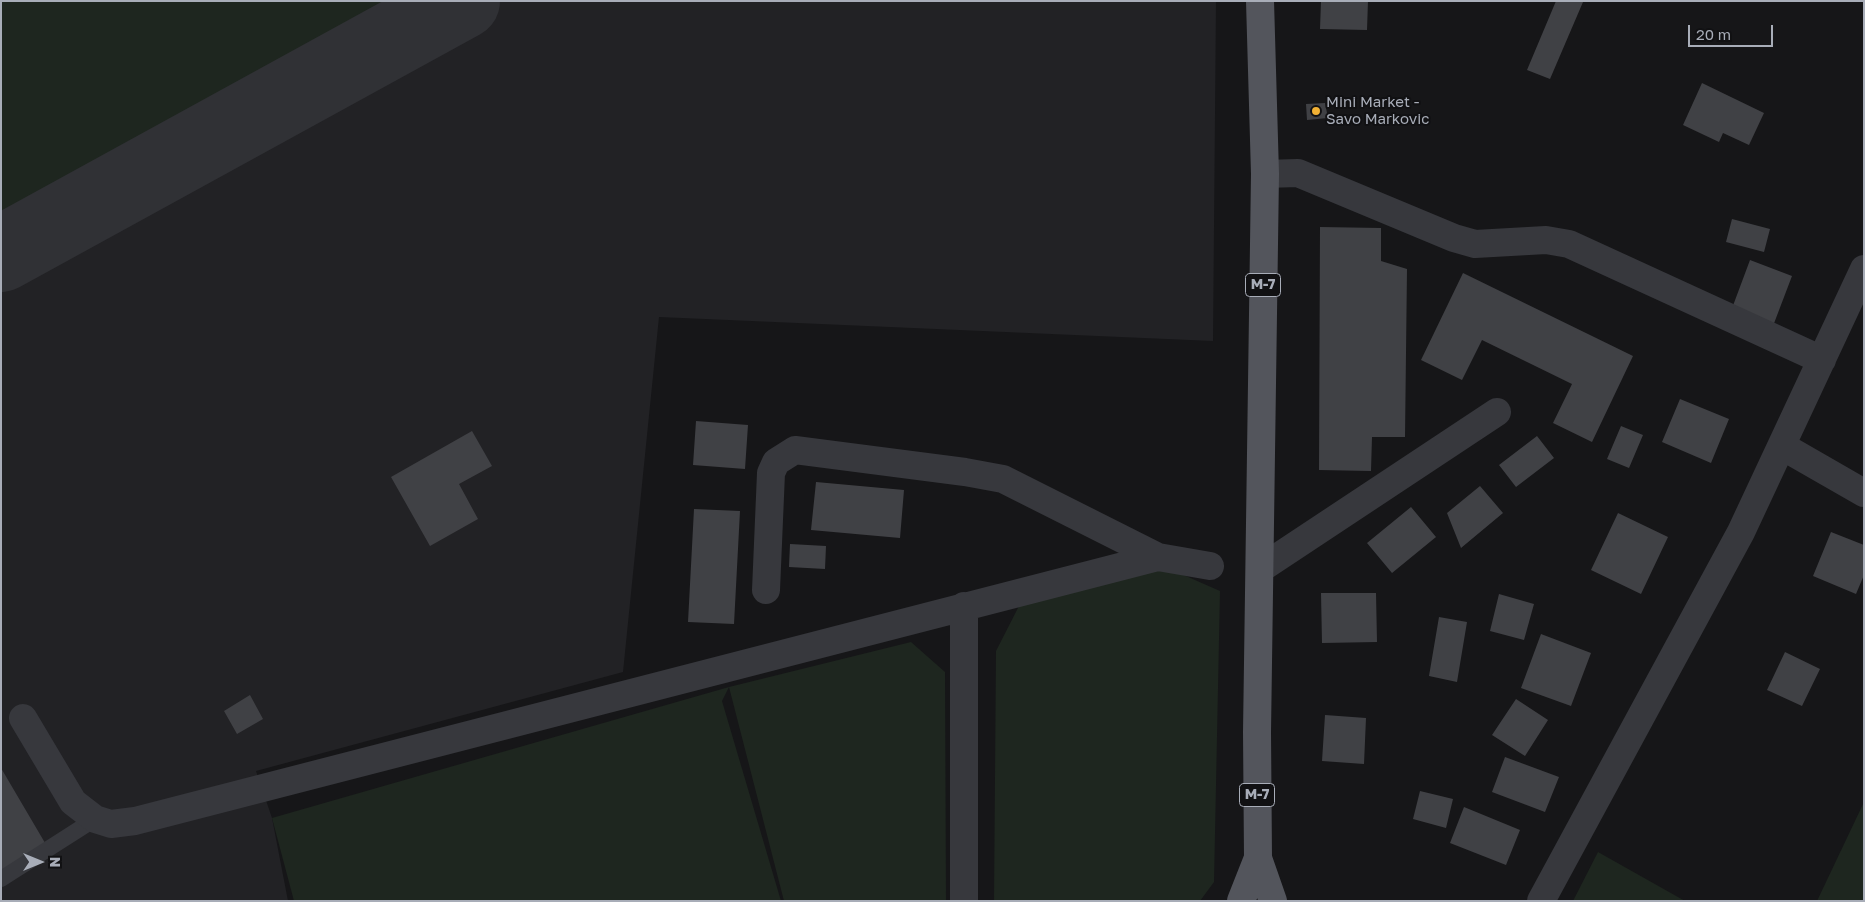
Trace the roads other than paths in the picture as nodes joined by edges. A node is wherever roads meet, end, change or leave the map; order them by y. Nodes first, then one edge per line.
1 (1260, 1) edge
2 (1265, 174) junction
3 (1863, 273) edge
4 (1822, 360) junction
5 (1497, 412) dead end
6 (1782, 446) junction
7 (1864, 494) edge
8 (1158, 557) junction
9 (1210, 566) dead end
10 (1260, 569) junction
11 (766, 590) dead end
12 (964, 606) junction
13 (23, 718) dead end
14 (95, 819) junction
15 (1258, 858) junction
16 (1, 879) edge
17 (964, 901) edge
18 (1241, 901) edge
19 (1273, 901) edge
20 (1541, 901) edge

1 - 2 main road, M-7
2 - 4 street
2 - 10 main road, M-7
3 - 4 street
4 - 6 street
5 - 10 street
6 - 7 street
6 - 20 street
8 - 9 street
8 - 11 street
8 - 12 street
10 - 15 main road, M-7
12 - 14 street
12 - 17 street
13 - 14 street
14 - 16 lane
15 - 18 main road, M-7
15 - 19 main road, M-7

